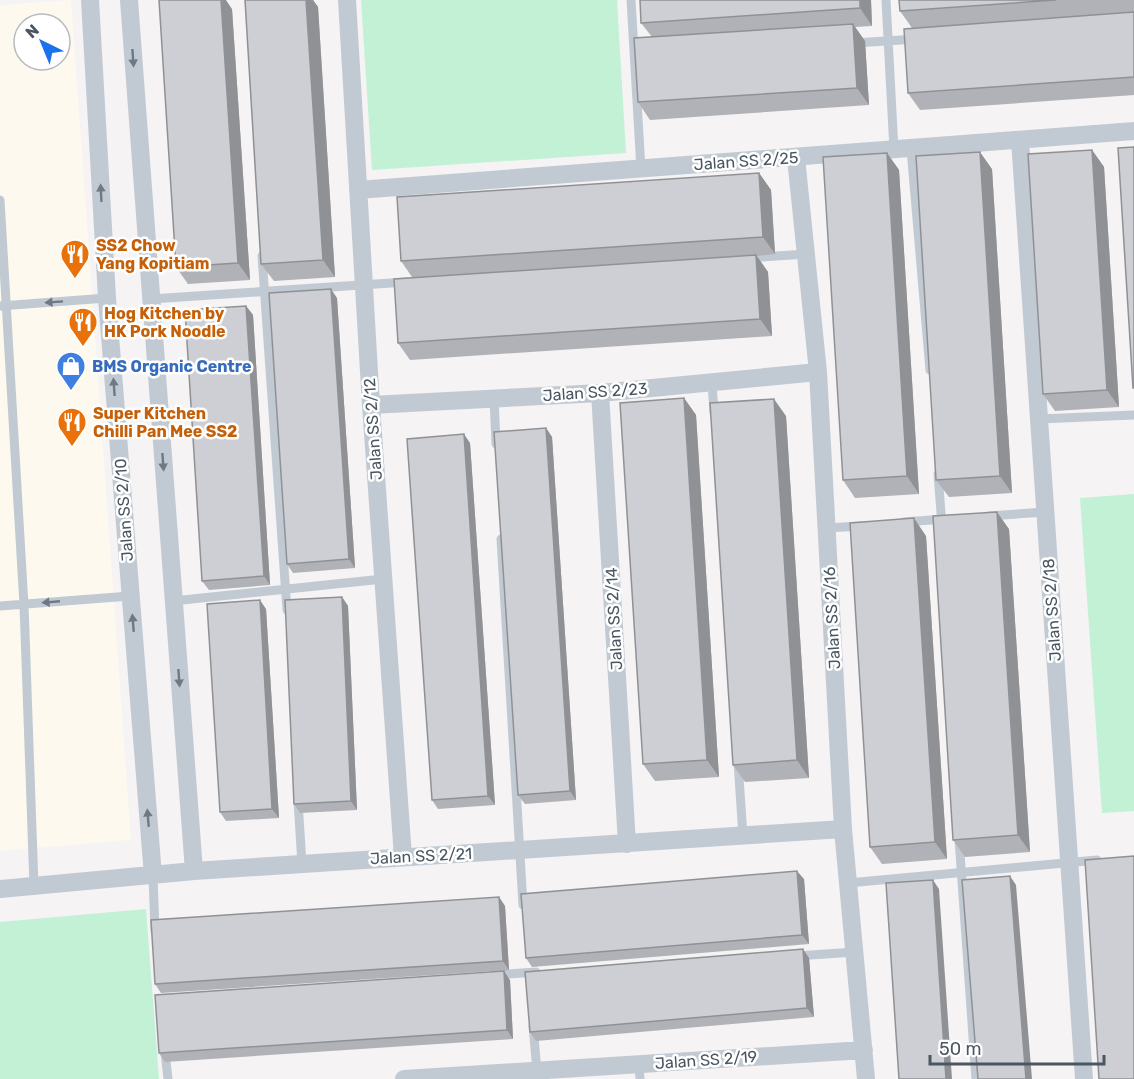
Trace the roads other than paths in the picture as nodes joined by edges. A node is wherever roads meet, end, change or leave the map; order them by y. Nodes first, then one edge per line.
1 (90, 0) edge
2 (129, 0) edge
3 (347, 0) edge
4 (631, 0) edge
5 (886, 0) edge
6 (923, 38) edge
7 (888, 40) junction
8 (842, 44) edge
9 (634, 57) junction
10 (646, 57) edge
11 (1130, 135) edge
12 (1020, 140) junction
13 (903, 149) junction
14 (796, 158) junction
15 (641, 169) junction
16 (358, 190) junction
17 (0, 200) edge
18 (262, 245) edge
19 (806, 254) junction
20 (734, 259) edge
21 (411, 282) edge
22 (363, 285) junction
23 (265, 291) junction
24 (107, 298) junction
25 (151, 298) junction
26 (3, 305) edge
27 (818, 372) junction
28 (930, 380) edge
29 (711, 382) junction
30 (600, 393) junction
31 (494, 398) junction
32 (371, 405) junction
33 (1134, 415) edge
34 (714, 418) edge
35 (1039, 419) junction
36 (497, 458) edge
37 (937, 462) edge
38 (1046, 512) junction
39 (976, 517) edge
40 (953, 519) edge
41 (942, 520) junction
42 (896, 523) edge
43 (873, 525) edge
44 (826, 528) junction
45 (501, 529) edge
46 (943, 531) edge
47 (383, 579) junction
48 (285, 589) junction
49 (130, 596) junction
50 (173, 601) junction
51 (24, 605) junction
52 (0, 606) edge
53 (288, 625) edge
54 (737, 753) edge
55 (297, 792) edge
56 (959, 825) edge
57 (843, 829) junction
58 (743, 836) junction
59 (627, 844) junction
60 (518, 851) junction
61 (403, 857) junction
62 (1112, 859) edge
63 (1069, 862) junction
64 (302, 864) junction
65 (194, 872) junction
66 (961, 872) junction
67 (153, 876) junction
68 (848, 883) junction
69 (34, 886) junction
70 (0, 889) edge
71 (524, 917) edge
72 (156, 943) edge
73 (855, 952) junction
74 (785, 956) edge
75 (527, 962) edge
76 (552, 971) edge
77 (528, 973) junction
78 (481, 976) edge
79 (529, 984) edge
80 (532, 1016) edge
81 (164, 1044) edge
82 (864, 1050) junction
83 (537, 1071) junction
84 (639, 1072) edge
85 (168, 1079) edge
86 (404, 1079) edge
87 (866, 1079) edge
88 (976, 1079) edge
89 (1084, 1079) edge

24 -> 1 street, Jalan SS 2/10
2 -> 25 street
3 - 16 street, Jalan SS 2/12
4 - 9 lane
5 - 7 lane
6 - 7 lane
7 - 8 lane
7 - 13 lane
9 - 10 lane
9 - 15 lane
11 - 12 street, Jalan SS 2/25
12 - 13 street, Jalan SS 2/25
12 - 35 street, Jalan SS 2/18
13 - 14 street, Jalan SS 2/25
13 - 28 lane
14 - 15 street, Jalan SS 2/25
14 - 19 street, Jalan SS 2/16
15 - 16 street, Jalan SS 2/25
16 - 22 street, Jalan SS 2/12
17 - 26 lane
18 - 23 lane
19 - 20 lane
19 - 27 street, Jalan SS 2/16
21 - 22 lane
22 - 23 lane
22 - 32 street, Jalan SS 2/12
23 - 25 lane
23 - 48 lane
24 -> 26 lane
49 -> 24 street, Jalan SS 2/10
25 -> 50 street
26 - 51 lane
27 - 29 street, Jalan SS 2/23
27 - 44 street, Jalan SS 2/16
29 - 30 street, Jalan SS 2/23
29 - 34 lane
30 - 31 street, Jalan SS 2/23
30 - 59 street, Jalan SS 2/14
31 - 32 street, Jalan SS 2/23
31 - 36 lane
32 - 47 street, Jalan SS 2/12
33 - 35 lane
35 - 38 street, Jalan SS 2/18
37 - 41 lane
38 - 39 lane
38 - 63 street, Jalan SS 2/18
40 - 41 lane
41 - 42 lane
41 - 46 lane
43 - 44 lane
44 - 57 street, Jalan SS 2/16
45 - 60 lane
47 - 48 lane
47 - 61 street, Jalan SS 2/12
48 - 50 lane
48 - 53 lane
49 -> 51 lane
67 -> 49 street, Jalan SS 2/10
50 -> 65 street
51 - 52 lane
51 - 69 lane
54 - 58 lane
55 - 64 lane
56 - 66 lane
57 - 58 street, Jalan SS 2/21
57 - 68 street, Jalan SS 2/16
58 - 59 street, Jalan SS 2/21
59 - 60 street, Jalan SS 2/21
60 - 61 street, Jalan SS 2/21
60 - 71 lane
61 - 64 street, Jalan SS 2/21
62 - 63 lane
63 - 66 lane
63 - 89 street, Jalan SS 2/18
64 - 65 street, Jalan SS 2/21
65 - 67 street, Jalan SS 2/21
66 - 68 lane
66 - 88 lane
67 - 69 street, Jalan SS 2/21
67 - 72 lane
68 - 73 street, Jalan SS 2/16
69 - 70 street, Jalan SS 2/21
73 - 74 lane
73 - 82 street, Jalan SS 2/16
75 - 77 lane
76 - 77 lane
77 - 78 lane
77 - 79 lane
80 - 83 lane
81 - 85 lane
82 - 84 street, Jalan SS 2/19
82 - 87 street, Jalan SS 2/16
83 - 84 street, Jalan SS 2/19
83 - 86 street, Jalan SS 2/19

